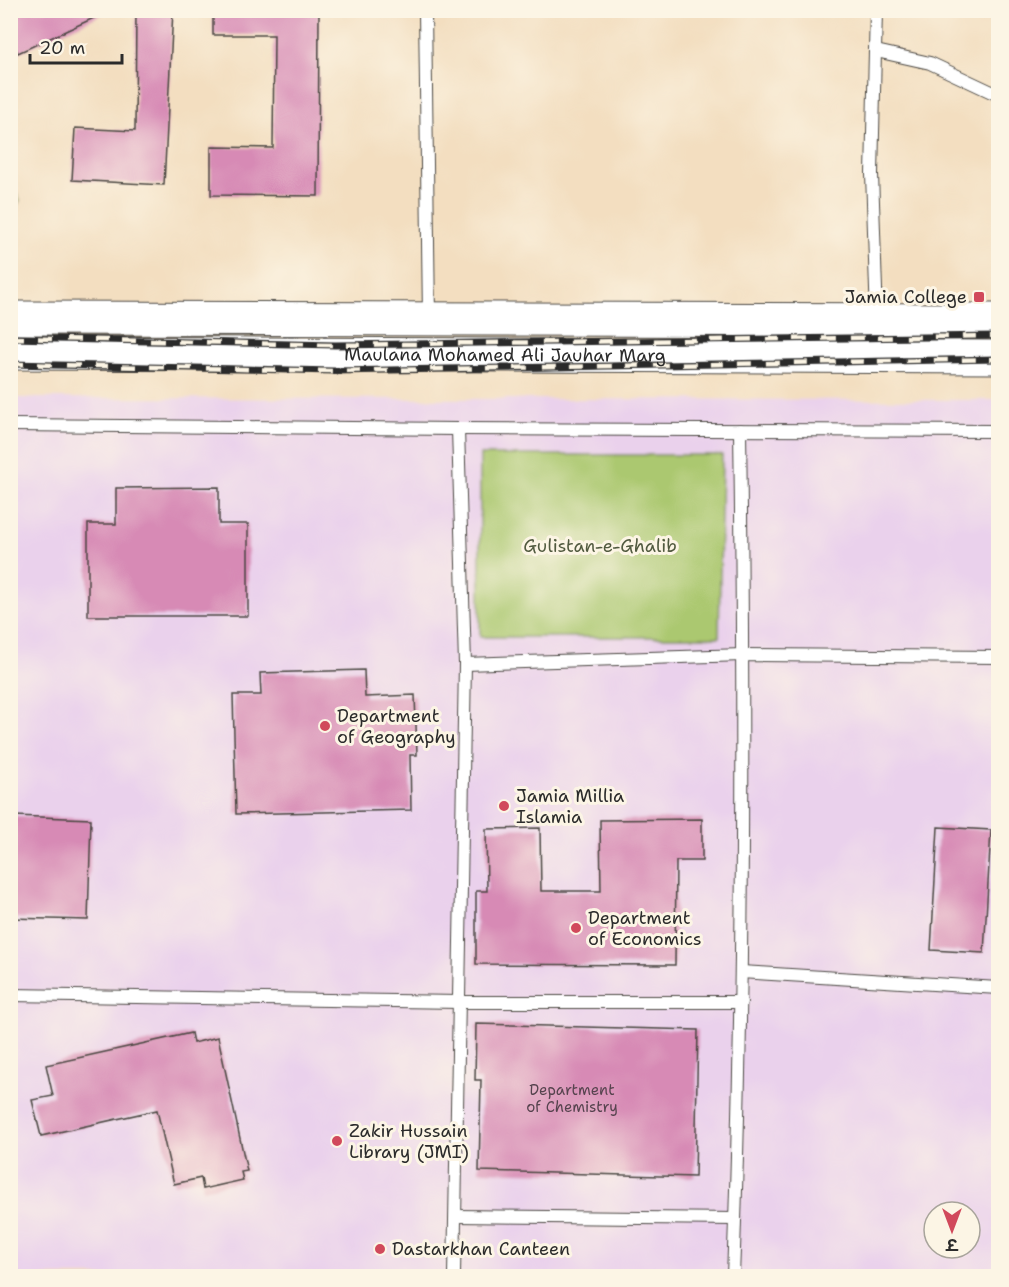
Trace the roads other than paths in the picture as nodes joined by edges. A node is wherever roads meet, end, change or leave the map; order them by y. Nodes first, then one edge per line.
1 (425, 10) edge
2 (876, 10) edge
3 (876, 51) junction
4 (999, 95) edge
5 (10, 318) edge
6 (429, 319) junction
7 (608, 319) junction
8 (877, 320) junction
9 (999, 320) edge
10 (10, 353) edge
11 (607, 357) junction
12 (999, 357) edge
13 (10, 425) edge
14 (458, 429) junction
15 (740, 430) junction
16 (998, 431) edge
17 (743, 656) junction
18 (999, 657) edge
19 (465, 664) junction
20 (741, 972) junction
21 (999, 988) edge
22 (10, 995) edge
23 (460, 1002) junction
24 (741, 1002) junction
25 (456, 1215) junction
26 (735, 1219) junction
27 (454, 1276) edge
28 (733, 1276) edge

1 - 6 lane
2 - 3 lane
3 - 4 lane
3 - 8 lane
5 - 6 main road, Maulana Mohamed Ali Jauhar Marg
6 - 7 main road, Maulana Mohamed Ali Jauhar Marg
7 - 8 main road, Maulana Mohamed Ali Jauhar Marg
7 - 11 main road
8 - 9 main road, Maulana Mohamed Ali Jauhar Marg
10 - 11 main road, Maulana Mohamed Ali Jauhar Marg
11 - 12 main road, Maulana Mohamed Ali Jauhar Marg
13 - 14 lane
14 - 15 lane
14 - 19 lane
15 - 16 lane
15 - 17 lane
17 - 18 lane
17 - 19 lane
17 - 20 lane
19 - 23 lane
20 - 21 lane
20 - 24 lane
22 - 23 lane
23 - 24 lane
23 - 25 lane
24 - 26 lane
25 - 26 lane
25 - 27 lane
26 - 28 lane

